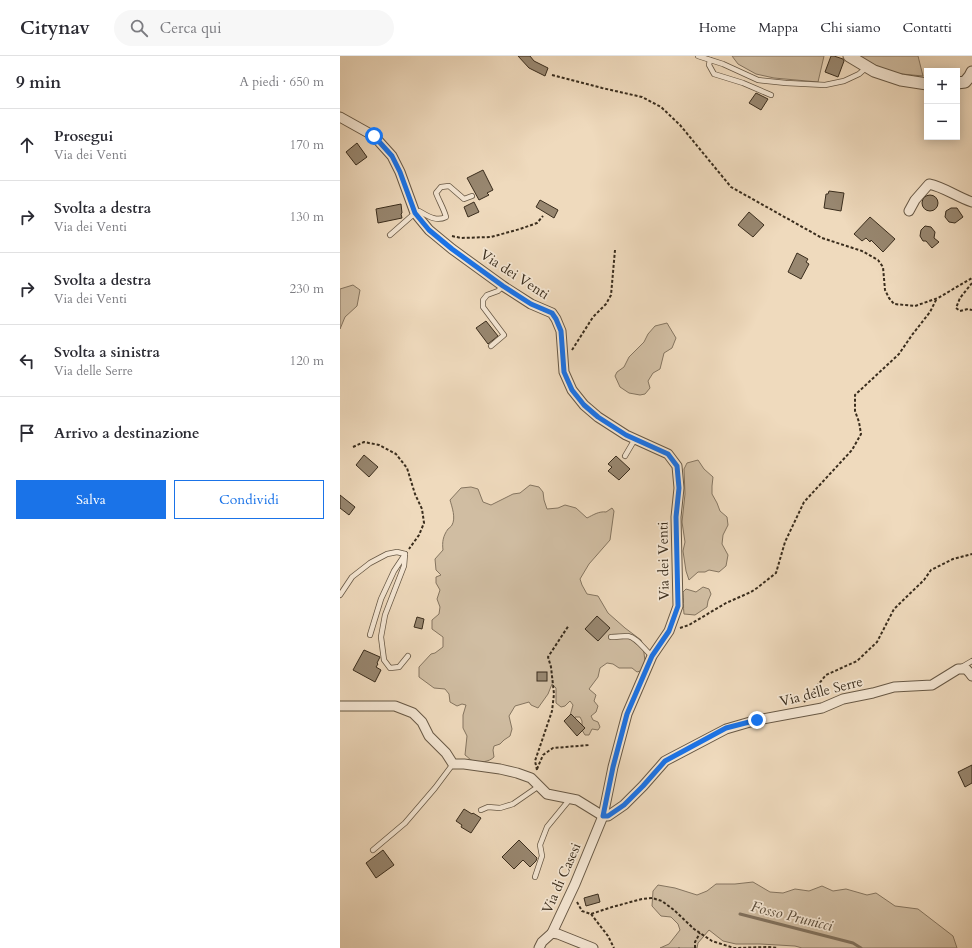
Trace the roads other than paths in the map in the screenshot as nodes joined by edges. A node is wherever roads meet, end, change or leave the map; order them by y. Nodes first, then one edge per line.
1 (698, 56) edge
2 (849, 56) edge
3 (710, 60) junction
4 (867, 68) junction
5 (972, 72) edge
6 (961, 82) edge
7 (924, 84) edge
8 (771, 95) dead end
9 (340, 117) edge
10 (472, 196) dead end
11 (972, 202) edge
12 (909, 211) dead end
13 (415, 213) junction
14 (390, 235) dead end
15 (503, 286) junction
16 (491, 346) dead end
17 (635, 439) junction
18 (625, 456) dead end
19 (405, 554) junction
20 (340, 595) edge
21 (370, 634) dead end
22 (611, 637) dead end
23 (408, 656) dead end
24 (652, 656) junction
25 (972, 661) edge
26 (958, 669) junction
27 (972, 676) edge
28 (340, 706) edge
29 (453, 764) junction
30 (539, 786) junction
31 (570, 799) junction
32 (481, 810) dead end
33 (603, 816) junction
34 (373, 850) dead end
35 (535, 877) dead end
36 (552, 933) junction
37 (539, 948) edge
38 (593, 948) edge

1 - 3 lane
2 - 4 street
3 - 4 lane
3 - 8 lane
4 - 7 street
5 - 6 street
9 - 13 street, Via dei Venti
10 - 13 lane
11 - 12 street
13 - 14 lane
13 - 15 street, Via dei Venti
15 - 16 lane
15 - 17 street, Via dei Venti
17 - 18 lane
17 - 24 street, Via dei Venti
19 - 20 lane
19 - 21 lane
19 - 23 lane
22 - 24 lane
24 - 33 street, Via dei Venti
25 - 26 lane
26 - 27 street
26 - 33 street, Via delle Serre
28 - 29 street
29 - 30 street
29 - 34 lane
30 - 31 street
30 - 32 lane
31 - 33 street
31 - 35 lane
33 - 36 street, Via di Casesi
36 - 37 street, Via di Casesi
36 - 38 street

